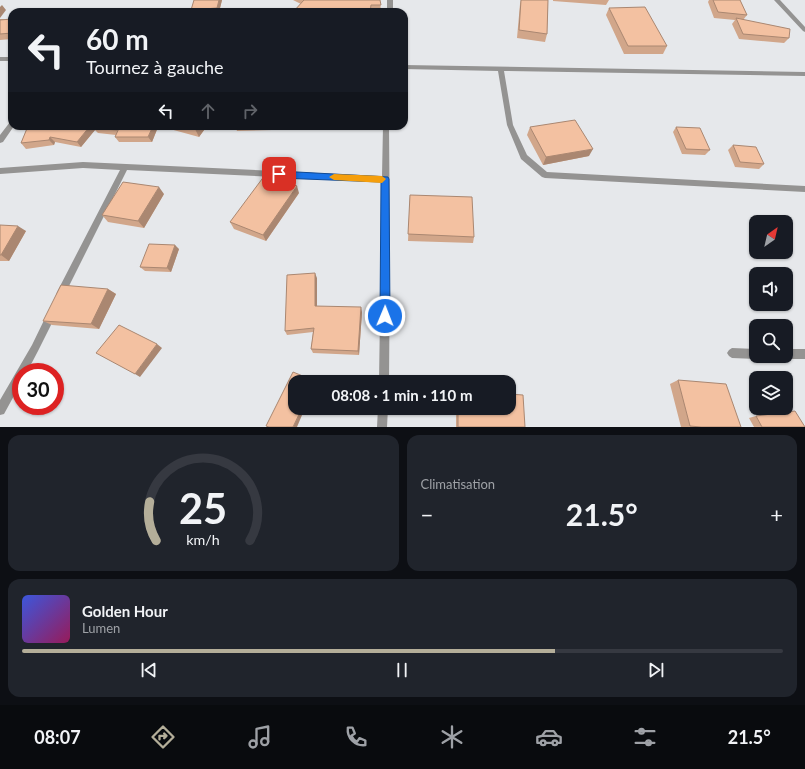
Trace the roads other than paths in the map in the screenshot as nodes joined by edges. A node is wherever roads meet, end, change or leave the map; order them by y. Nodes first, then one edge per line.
1 (777, 0) edge
2 (805, 30) edge
3 (408, 67) edge
4 (502, 68) junction
5 (805, 74) edge
6 (8, 129) edge
7 (386, 130) edge
8 (0, 140) edge
9 (125, 167) junction
10 (0, 171) edge
11 (385, 179) junction
12 (805, 189) edge
13 (732, 353) dead end
14 (749, 354) edge
15 (793, 354) edge
16 (805, 354) edge
17 (26, 363) edge
18 (384, 375) edge
19 (12, 388) edge
20 (0, 410) edge
21 (383, 415) edge
22 (382, 427) edge

1 - 2 street
3 - 4 street
4 - 5 street
4 - 12 street
6 - 8 street
7 - 11 street
9 - 10 street
9 - 11 street
9 - 17 street
11 - 18 street
13 - 14 street
15 - 16 street
19 - 20 street
21 - 22 street

